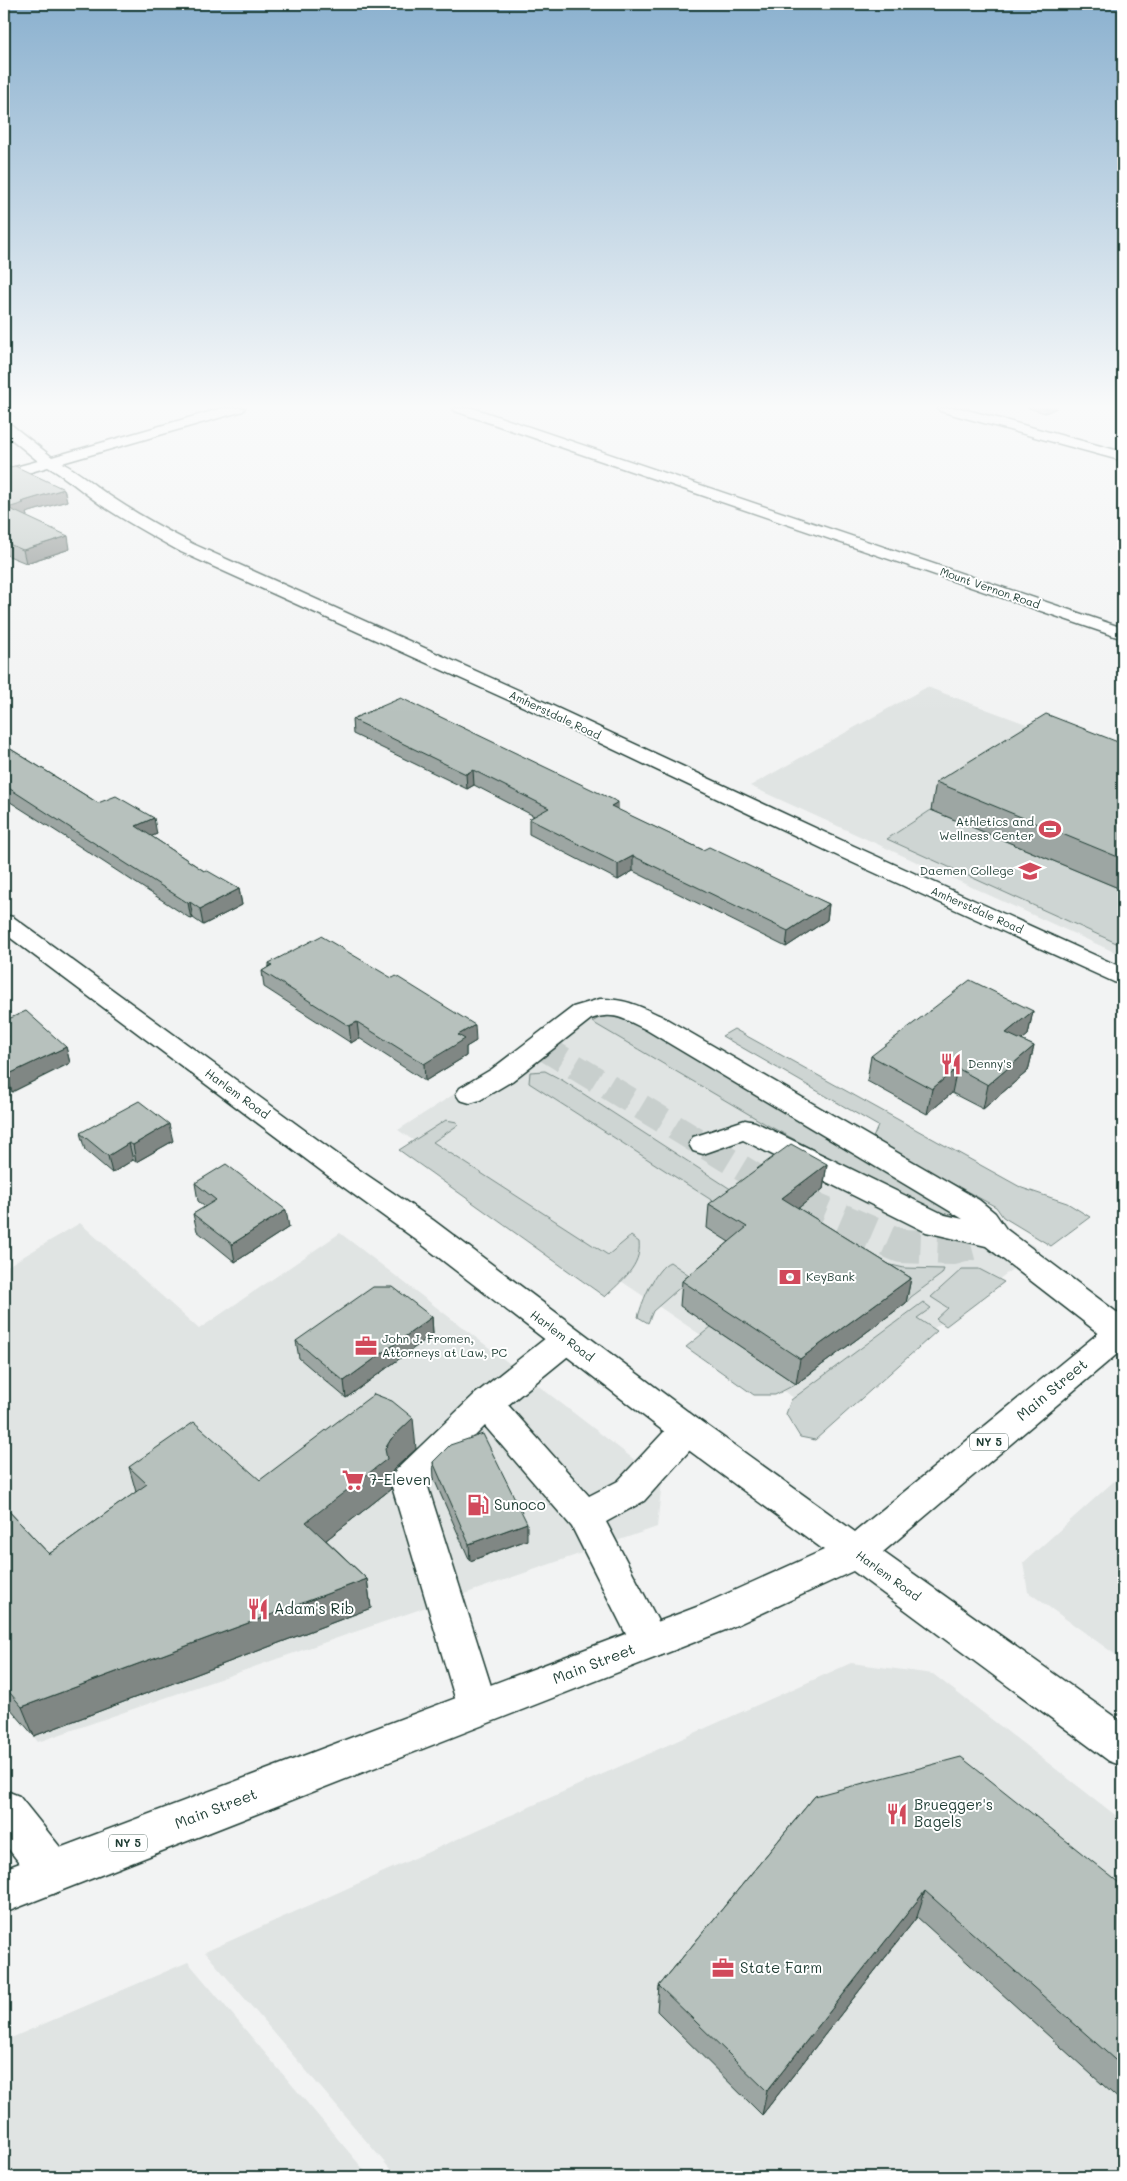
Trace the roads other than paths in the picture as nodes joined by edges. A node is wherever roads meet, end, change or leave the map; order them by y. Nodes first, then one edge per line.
1 (119, 510) edge
2 (759, 510) edge
3 (1123, 634) edge
4 (4, 922) edge
5 (1123, 977) edge
6 (470, 1094) dead end
7 (703, 1144) dead end
8 (995, 1237) junction
9 (1122, 1332) edge
10 (567, 1339) junction
11 (486, 1404) junction
12 (687, 1430) junction
13 (585, 1516) junction
14 (855, 1552) junction
15 (650, 1642) junction
16 (478, 1708) junction
17 (1123, 1747) edge
18 (4, 1810) edge
19 (53, 1872) junction
20 (4, 1891) edge

1 - 5 street, Amherstdale Road
2 - 3 street, Mount Vernon Road
4 - 10 street, Harlem Road
6 - 8 street
7 - 8 street
8 - 9 street
9 - 14 street, Main Street / NY 5
10 - 11 street
10 - 12 street, Harlem Road
11 - 13 street
11 - 16 street
12 - 13 street
12 - 14 street, Harlem Road
13 - 15 street
14 - 15 street, Main Street / NY 5
14 - 17 street, Harlem Road
15 - 16 street, Main Street / NY 5
16 - 19 street, Main Street / NY 5
18 - 19 street
19 - 20 street, Main Street / NY 5

